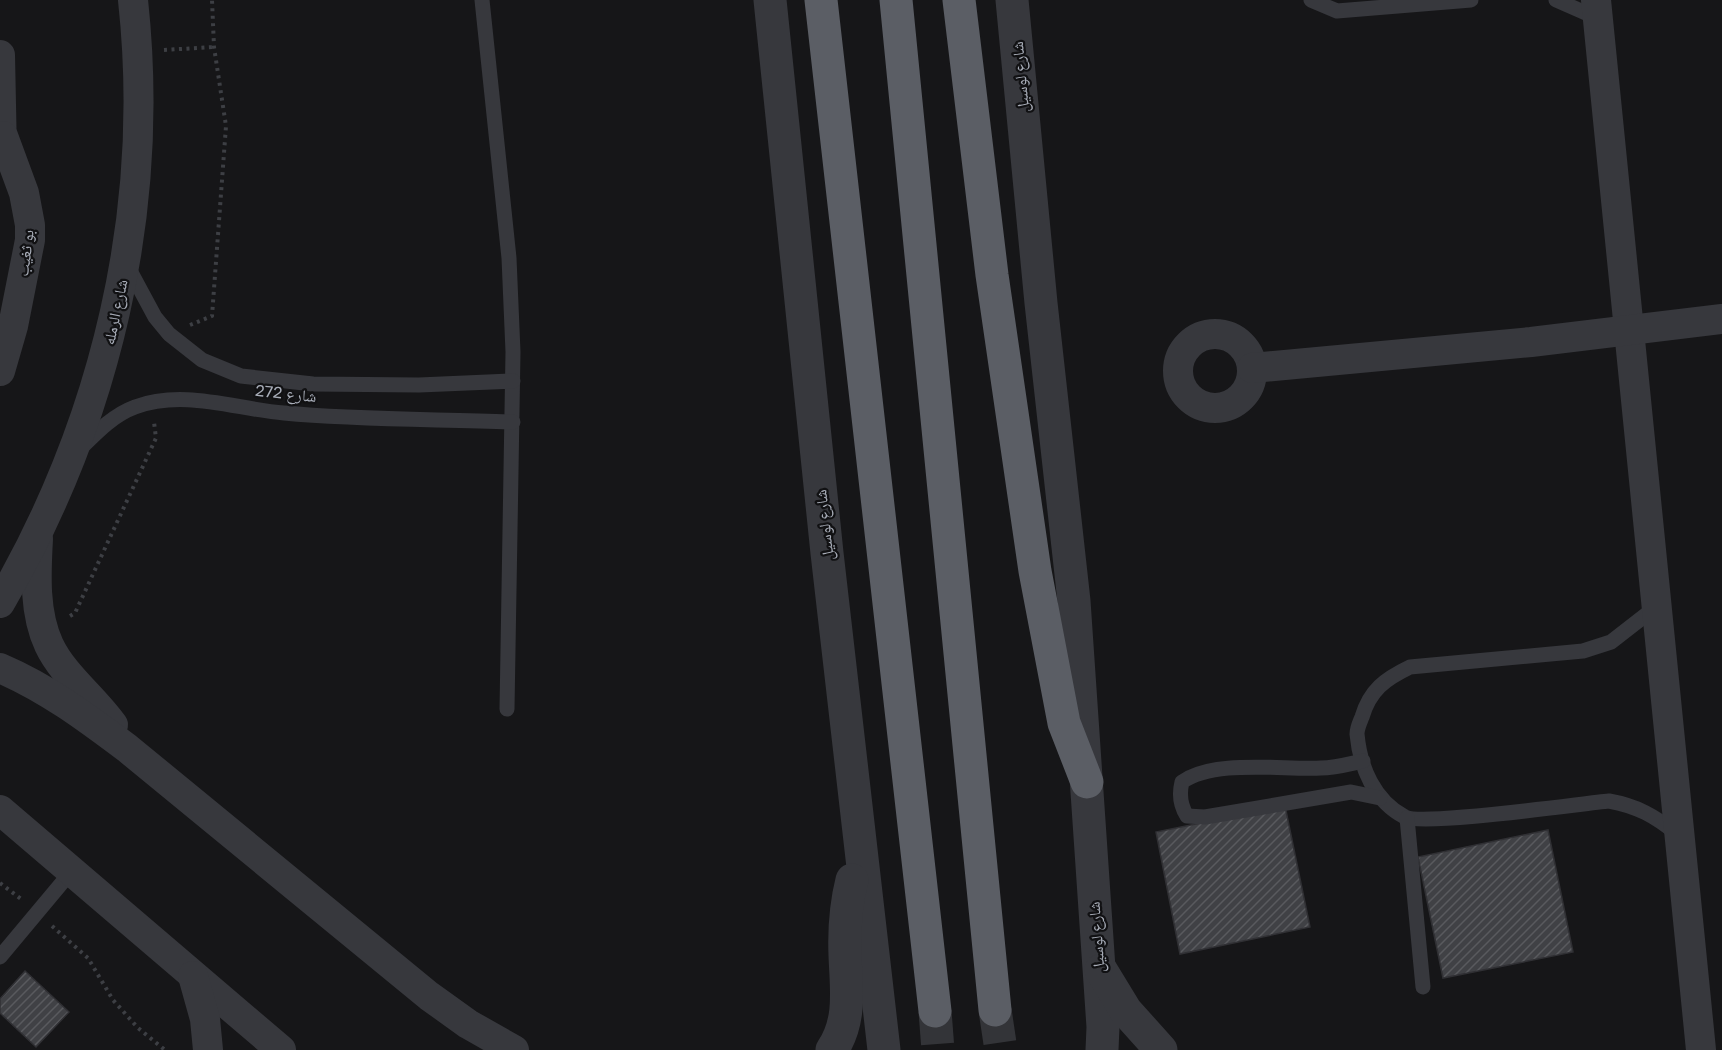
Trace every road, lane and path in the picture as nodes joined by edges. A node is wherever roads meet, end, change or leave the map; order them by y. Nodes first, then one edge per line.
1 (133, 0) edge
2 (212, 0) edge
3 (482, 0) edge
4 (770, 0) edge
5 (821, 0) edge
6 (896, 0) edge
7 (959, 0) edge
8 (1012, 0) edge
9 (1311, 0) edge
10 (1471, 0) edge
11 (1556, 0) edge
12 (1597, 9) edge
13 (214, 47) junction
14 (137, 51) junction
15 (0, 55) edge
16 (3, 136) junction
17 (0, 177) edge
18 (125, 261) junction
19 (1722, 319) edge
20 (1629, 330) junction
21 (169, 334) junction
22 (1252, 368) dead end
23 (0, 371) edge
24 (513, 381) junction
25 (151, 404) junction
26 (513, 422) junction
27 (73, 455) junction
28 (39, 531) junction
29 (0, 603) edge
30 (1656, 607) junction
31 (43, 630) junction
32 (0, 668) edge
33 (507, 709) dead end
34 (127, 748) junction
35 (1363, 761) junction
36 (1087, 782) junction
37 (1380, 798) junction
38 (0, 810) edge
39 (1407, 818) junction
40 (0, 834) edge
41 (1680, 836) junction
42 (44, 849) junction
43 (861, 853) junction
44 (71, 872) junction
45 (0, 883) edge
46 (37, 913) junction
47 (0, 957) edge
48 (1098, 963) junction
49 (193, 976) junction
50 (1423, 987) dead end
51 (995, 1010) tunnel mouth
52 (935, 1011) tunnel mouth
53 (165, 1050) edge
54 (208, 1050) edge
55 (281, 1050) edge
56 (514, 1050) edge
57 (832, 1050) edge
58 (884, 1050) edge
59 (1102, 1050) edge
60 (1161, 1050) edge
61 (1701, 1050) edge

1 - 14 street, شارع الرمله
2 - 13 path
3 - 24 lane
4 - 43 street, شارع لوسيل
5 - 52 highway
6 - 51 highway
7 - 36 highway
8 - 36 street, شارع لوسيل
9 - 10 lane
11 - 12 lane
12 - 20 street
13 - 14 path
13 - 21 path
14 - 18 street, شارع الرمله
15 - 16 street
16 - 17 street
16 - 23 street, بو ثغيب
18 - 21 lane, شارع 272
18 - 27 street, شارع الرمله
19 - 20 street
20 - 22 street
20 - 30 street
21 - 24 lane, شارع 272
24 - 26 lane
25 - 26 lane, شارع 272
25 - 27 lane, شارع 272
25 - 31 path
26 - 33 lane
27 - 28 street, شارع الرمله
28 - 29 street, شارع الرمله
28 - 31 street
30 - 35 lane
30 - 41 street
31 - 34 street
32 - 34 street
34 - 56 street
35 - 37 lane
35 - 37 lane
36 - 48 street, شارع لوسيل
37 - 39 lane
38 - 42 street
39 - 41 lane
39 - 50 lane
40 - 42 street
41 - 61 street
42 - 44 street
43 - 57 street
43 - 58 street, شارع لوسيل
44 - 46 lane
44 - 49 street
45 - 46 path
46 - 47 lane
46 - 53 path
48 - 59 street, شارع لوسيل
48 - 60 street
49 - 54 street
49 - 55 street

